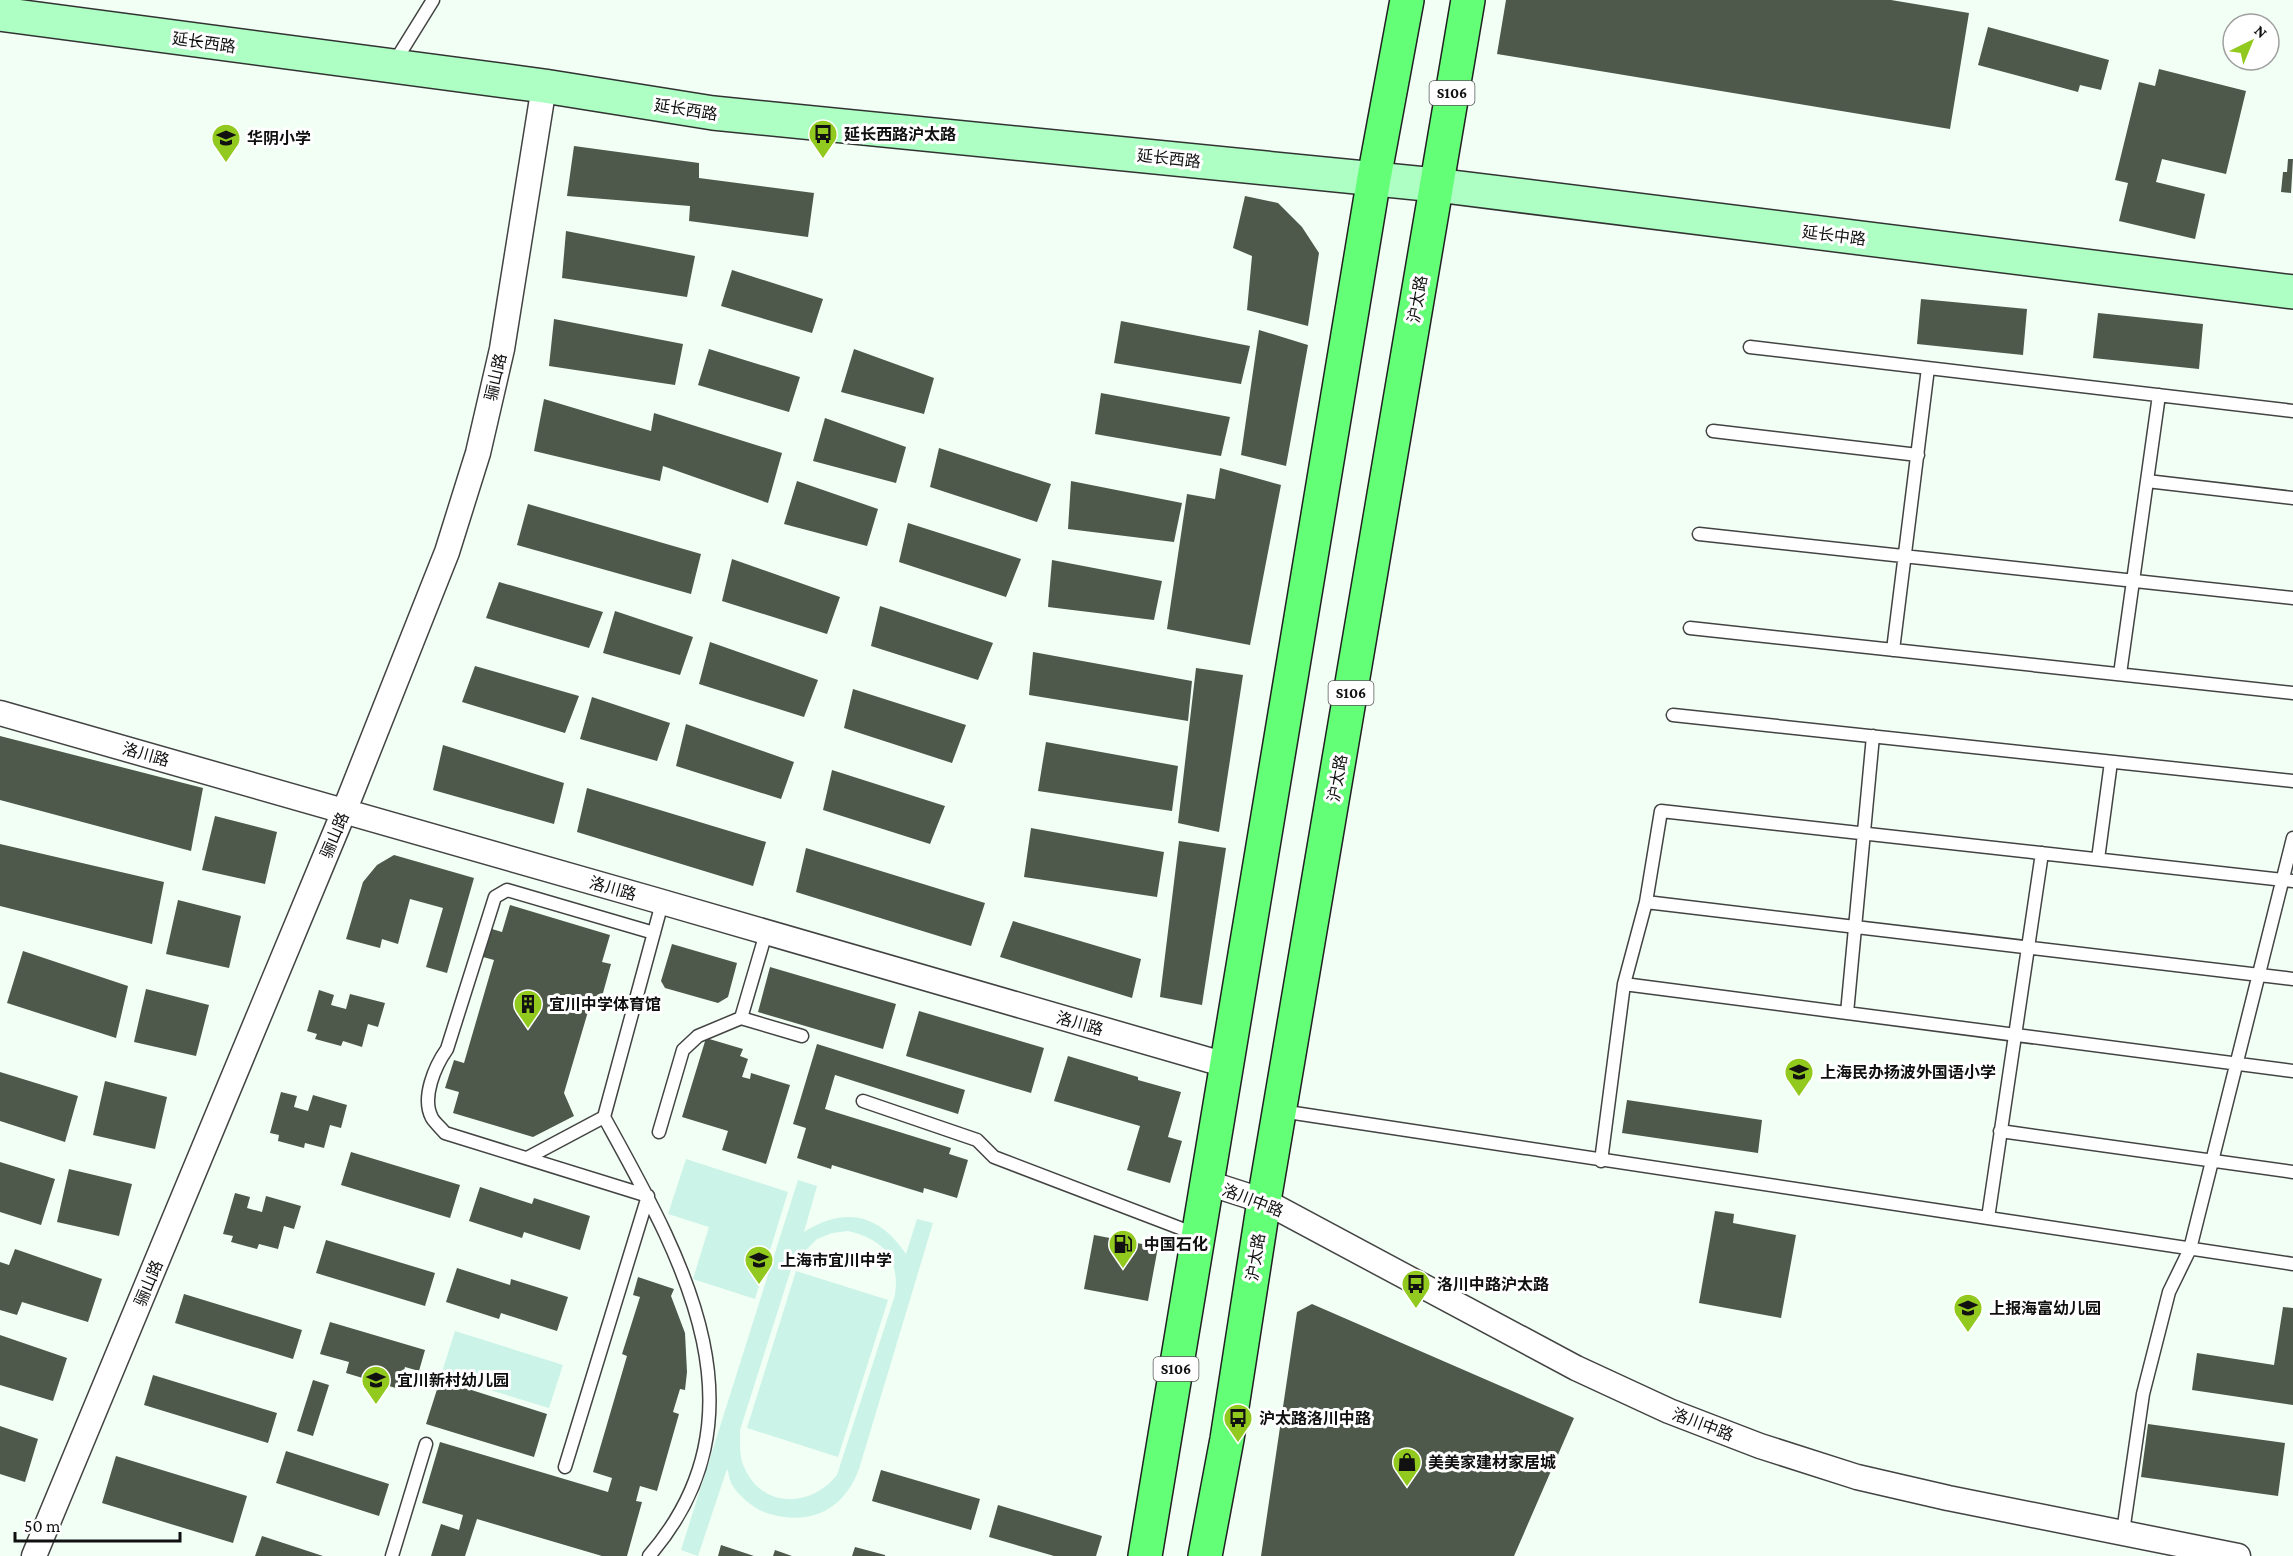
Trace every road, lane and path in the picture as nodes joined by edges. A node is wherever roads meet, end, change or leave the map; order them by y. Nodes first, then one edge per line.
1 (433, 0) edge
2 (1407, 0) edge
3 (1468, 0) edge
4 (0, 14) edge
5 (391, 67) junction
6 (544, 86) junction
7 (1374, 178) junction
8 (1436, 185) junction
9 (2293, 292) edge
10 (1750, 347) dead end
11 (1928, 368) junction
12 (2159, 395) junction
13 (2293, 411) edge
14 (1713, 431) dead end
15 (1918, 455) junction
16 (2147, 481) junction
17 (2293, 498) edge
18 (1699, 534) dead end
19 (1905, 556) junction
20 (2133, 580) junction
21 (2293, 598) edge
22 (1690, 628) dead end
23 (1893, 650) junction
24 (2120, 674) junction
25 (2293, 693) edge
26 (0, 713) edge
27 (1673, 715) dead end
28 (1873, 736) junction
29 (2111, 762) junction
30 (2293, 781) edge
31 (345, 809) junction
32 (1864, 833) junction
33 (2293, 838) edge
34 (2042, 853) junction
35 (2098, 859) junction
36 (2288, 880) edge
37 (1646, 902) junction
38 (662, 903) junction
39 (1855, 926) junction
40 (654, 933) junction
41 (766, 933) junction
42 (2027, 947) junction
43 (2258, 975) junction
44 (2293, 979) edge
45 (1624, 984) junction
46 (1847, 1013) junction
47 (741, 1018) junction
48 (2014, 1034) junction
49 (802, 1036) dead end
50 (2236, 1063) junction
51 (1226, 1065) junction
52 (2293, 1071) edge
53 (863, 1101) dead end
54 (1281, 1111) junction
55 (604, 1116) junction
56 (2000, 1131) junction
57 (659, 1132) dead end
58 (527, 1158) junction
59 (2212, 1160) junction
60 (1601, 1161) junction
61 (2293, 1172) edge
62 (1208, 1183) junction
63 (648, 1196) junction
64 (1264, 1201) junction
65 (1988, 1218) junction
66 (1199, 1236) junction
67 (2190, 1249) junction
68 (2293, 1264) edge
69 (426, 1444) dead end
70 (565, 1467) dead end
71 (2123, 1532) junction
72 (2190, 1551) edge
73 (34, 1556) edge
74 (392, 1556) edge
75 (649, 1556) edge
76 (1145, 1556) edge
77 (1205, 1556) edge
78 (2238, 1556) edge

1 - 5 lane
2 - 7 main road, S106
3 - 8 main road, 沪太路 / S106
4 - 5 street, 延长西路
5 - 6 street, 延长西路
6 - 7 street, 延长西路
6 - 31 street, 骊山路
7 - 8 street, 延长中路
7 - 51 main road, S106
8 - 9 street, 延长中路
8 - 54 main road, 沪太路 / S106
10 - 11 lane
11 - 12 lane
11 - 15 lane
12 - 13 lane
12 - 16 lane
14 - 15 lane
15 - 19 lane
16 - 17 lane
16 - 20 lane
18 - 19 lane
19 - 20 lane
19 - 23 lane
20 - 21 lane
20 - 24 lane
22 - 23 lane
23 - 24 lane
24 - 25 lane
26 - 31 street, 洛川路
27 - 28 lane
28 - 29 lane
28 - 32 lane
29 - 30 lane
29 - 35 lane
31 - 38 street, 洛川路
31 - 73 street, 骊山路
32 - 34 lane
32 - 37 lane
32 - 39 lane
33 - 36 lane
34 - 35 lane
34 - 42 lane
35 - 36 lane
36 - 43 lane
37 - 39 lane
37 - 45 lane
38 - 40 lane
38 - 41 street, 洛川路
39 - 42 lane
39 - 46 lane
40 - 55 lane
40 - 58 lane
41 - 47 lane
41 - 51 street, 洛川路
42 - 43 lane
42 - 48 lane
43 - 44 lane
43 - 50 lane
45 - 46 lane
45 - 60 lane
46 - 48 lane
47 - 49 lane
47 - 57 lane
48 - 50 lane
48 - 56 lane
50 - 52 lane
50 - 59 lane
51 - 62 main road, S106
53 - 66 lane
54 - 60 lane
54 - 64 main road, 沪太路 / S106
55 - 58 lane
55 - 63 lane
56 - 59 lane
56 - 65 lane
58 - 63 lane
59 - 61 lane
59 - 67 lane
60 - 65 lane
62 - 64 street, 洛川中路
62 - 66 main road, S106
63 - 70 lane
63 - 75 lane
64 - 71 street, 洛川中路
64 - 77 main road, 沪太路 / S106
65 - 67 lane
66 - 76 main road, S106
67 - 68 lane
67 - 71 lane
69 - 74 lane
71 - 72 street, 洛川中路
72 - 78 street, 洛川中路

